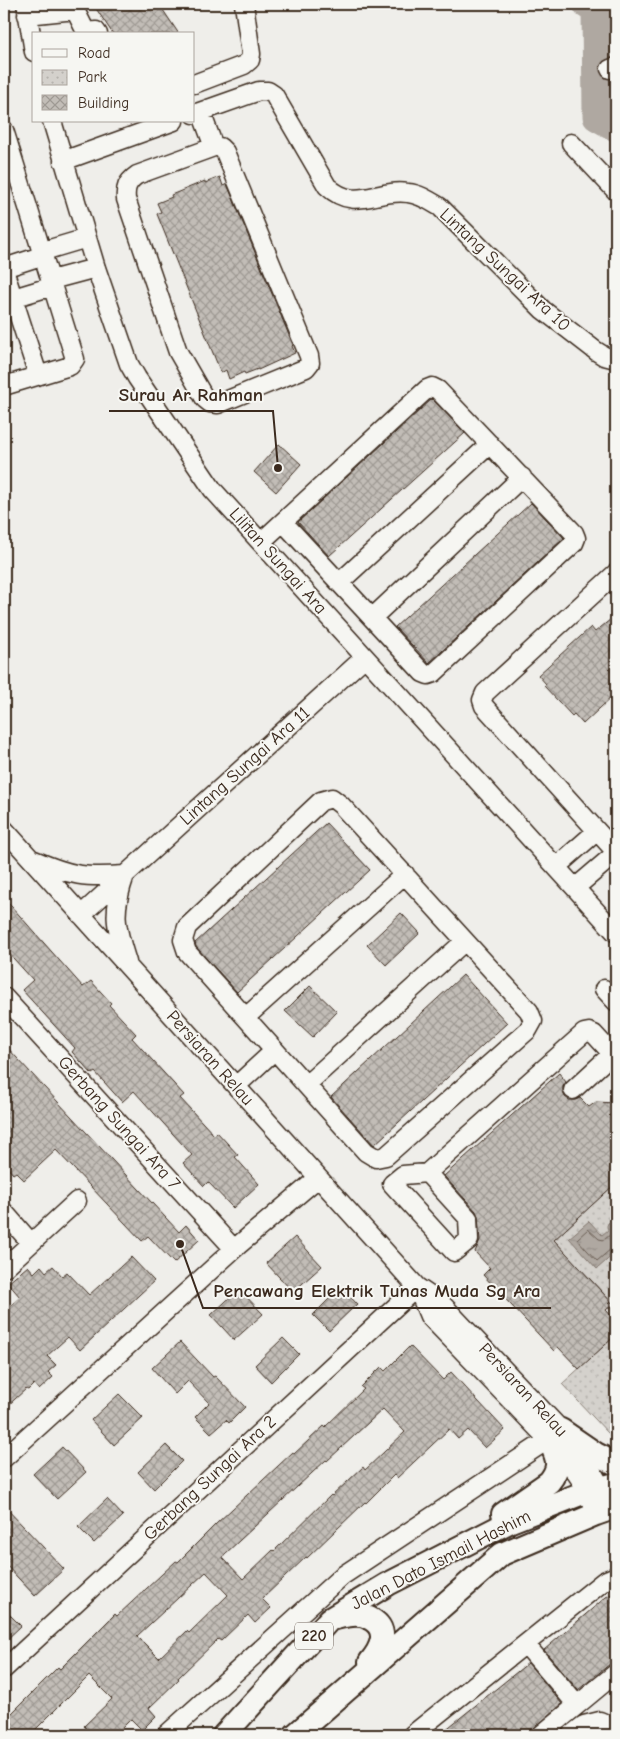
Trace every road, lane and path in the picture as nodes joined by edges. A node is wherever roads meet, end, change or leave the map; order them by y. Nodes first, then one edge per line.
1 (244, 4) edge
2 (77, 6) edge
3 (27, 9) edge
4 (89, 32) edge
5 (32, 37) edge
6 (195, 84) edge
7 (198, 113) edge
8 (52, 122) edge
9 (171, 122) edge
10 (4, 130) edge
11 (572, 143) dead end
12 (214, 147) junction
13 (63, 161) junction
14 (616, 191) edge
15 (87, 238) junction
16 (43, 253) junction
17 (96, 268) junction
18 (4, 269) edge
19 (52, 283) junction
20 (13, 298) junction
21 (616, 359) edge
22 (38, 375) junction
23 (4, 386) edge
24 (490, 444) junction
25 (522, 477) junction
26 (283, 522) junction
27 (261, 542) junction
28 (616, 573) edge
29 (340, 582) junction
30 (372, 618) junction
31 (365, 657) junction
32 (4, 829) edge
33 (597, 831) junction
34 (616, 852) edge
35 (29, 858) junction
36 (556, 867) junction
37 (404, 874) junction
38 (125, 875) junction
39 (575, 888) junction
40 (81, 915) junction
41 (616, 933) edge
42 (465, 941) junction
43 (129, 968) junction
44 (604, 989) dead end
45 (4, 997) edge
46 (616, 1002) edge
47 (246, 1017) junction
48 (276, 1050) junction
49 (614, 1056) edge
50 (306, 1085) junction
51 (236, 1086) junction
52 (573, 1090) dead end
53 (427, 1173) junction
54 (318, 1178) junction
55 (77, 1201) dead end
56 (4, 1212) edge
57 (31, 1243) junction
58 (234, 1249) junction
59 (4, 1268) edge
60 (417, 1288) junction
61 (555, 1435) junction
62 (4, 1458) edge
63 (616, 1464) edge
64 (602, 1487) edge
65 (607, 1510) edge
66 (427, 1564) junction
67 (616, 1576) edge
68 (330, 1619) junction
69 (526, 1645) junction
70 (4, 1669) edge
71 (616, 1673) edge
72 (352, 1685) junction
73 (577, 1705) junction
74 (616, 1728) edge
75 (166, 1735) edge
76 (224, 1735) edge
77 (295, 1735) edge
78 (412, 1735) edge
79 (541, 1735) edge
80 (571, 1735) edge

1 - 6 street
2 - 3 street
2 - 4 street
3 - 5 street
7 - 12 street
7 - 21 street, Lintang Sungai Ara 10
8 - 13 street, Lilitan Sungai Ara
9 - 13 street
10 - 16 street
11 - 14 street
12 - 12 street
13 - 15 street, Lilitan Sungai Ara
15 - 16 street
15 - 17 street, Lilitan Sungai Ara
16 - 18 street
16 - 19 street
17 - 19 street
17 - 27 street, Lilitan Sungai Ara
18 - 20 street
19 - 20 street
19 - 22 street
20 - 22 street
22 - 23 street
24 - 25 street
24 - 26 street
24 - 29 street
25 - 30 street
25 - 30 street
26 - 27 street
26 - 29 street
27 - 31 street, Lilitan Sungai Ara
28 - 33 street
29 - 30 street
31 - 36 street, Lilitan Sungai Ara
31 - 38 street, Lintang Sungai Ara 11
32 - 35 street, Persiaran Relau
33 - 34 street
33 - 36 street
34 - 39 street
35 - 38 street
35 - 40 street, Persiaran Relau
36 - 39 street, Lilitan Sungai Ara
37 - 42 street
37 - 47 street
37 - 47 street
38 - 40 street, Lintang Sungai Ara 11
38 - 43 street
39 - 41 street, Lilitan Sungai Ara
40 - 43 street, Persiaran Relau
42 - 50 street
42 - 50 street
43 - 51 street, Persiaran Relau
44 - 46 street
45 - 58 street, Gerbang Sungai Ara 7
47 - 48 street
48 - 50 street
48 - 51 street
49 - 52 street
49 - 53 street
51 - 54 street, Persiaran Relau
53 - 53 street
54 - 58 street
54 - 60 street, Persiaran Relau
55 - 57 street
56 - 57 street
57 - 59 street
58 - 62 street
60 - 61 street, Persiaran Relau
60 - 70 street, Gerbang Sungai Ara 2
61 - 63 main road
61 - 64 street, Persiaran Relau
61 - 66 main road
61 - 75 street
64 - 65 street, Persiaran Relau
64 - 66 main road, Jalan Dato Ismail Hashim / 220
65 - 72 main road, Jalan Dato Ismail Hashim
66 - 68 main road, Jalan Dato Ismail Hashim / 220
67 - 69 street
68 - 72 main road
68 - 76 main road, Jalan Dato Ismail Hashim / 220
69 - 73 street
69 - 78 street
71 - 73 street
72 - 77 main road, Jalan Dato Ismail Hashim
73 - 79 street
74 - 80 street

